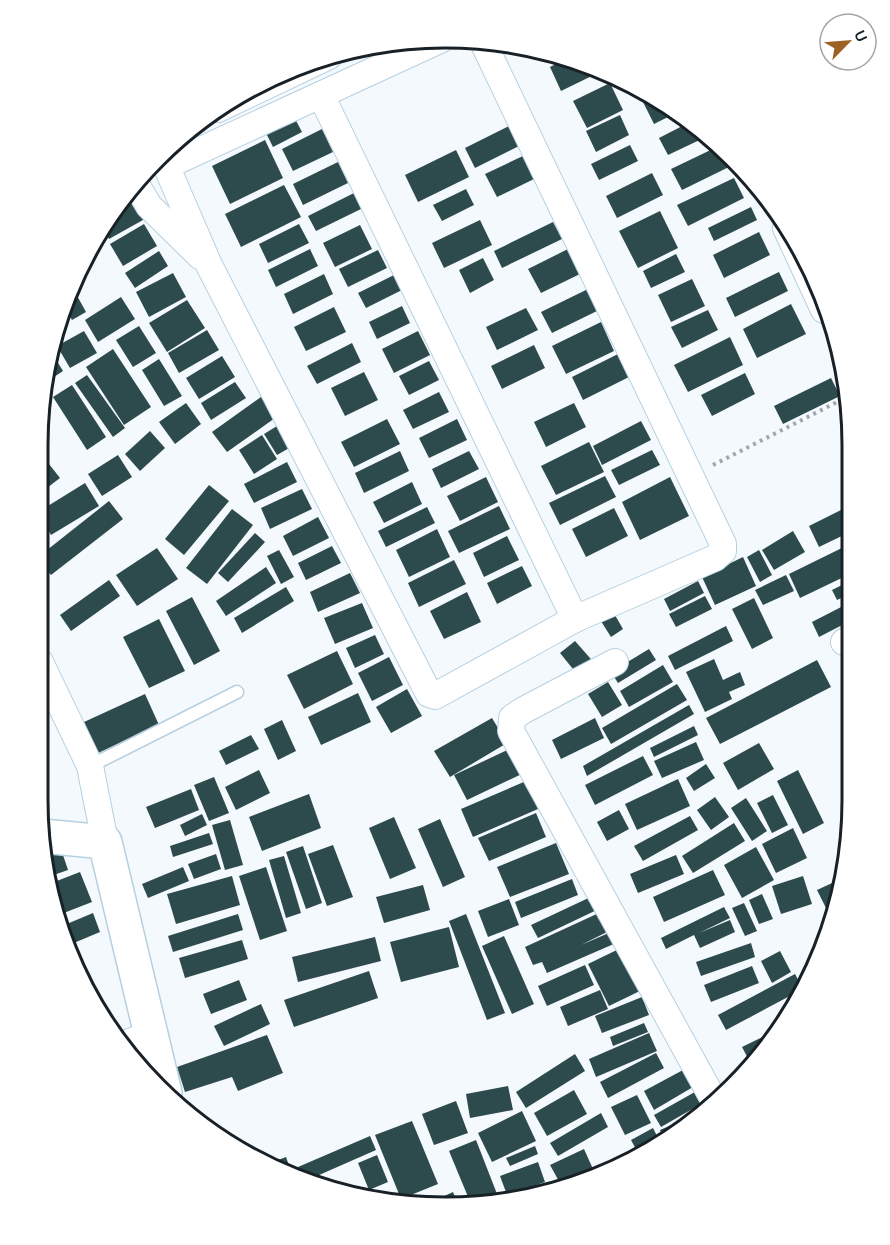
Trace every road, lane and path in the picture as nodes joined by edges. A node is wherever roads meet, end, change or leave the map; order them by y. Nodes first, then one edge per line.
1 (421, 49) edge
2 (487, 50) edge
3 (321, 95) junction
4 (170, 158) edge
5 (165, 163) edge
6 (178, 192) junction
7 (143, 196) edge
8 (208, 265) junction
9 (840, 401) edge
10 (691, 476) junction
11 (575, 619) junction
12 (615, 662) dead end
13 (48, 679) edge
14 (237, 692) dead end
15 (90, 766) junction
16 (50, 837) edge
17 (105, 842) junction
18 (136, 1039) edge
19 (150, 1066) edge
20 (711, 1095) edge

1 - 3 street
2 - 10 street
3 - 4 street
3 - 11 street
5 - 6 street
6 - 7 street
6 - 8 street
7 - 8 street
8 - 11 street
9 - 10 path
10 - 11 street
12 - 20 street
13 - 15 street
14 - 15 lane
15 - 17 street
16 - 17 street
17 - 18 street
18 - 19 street

